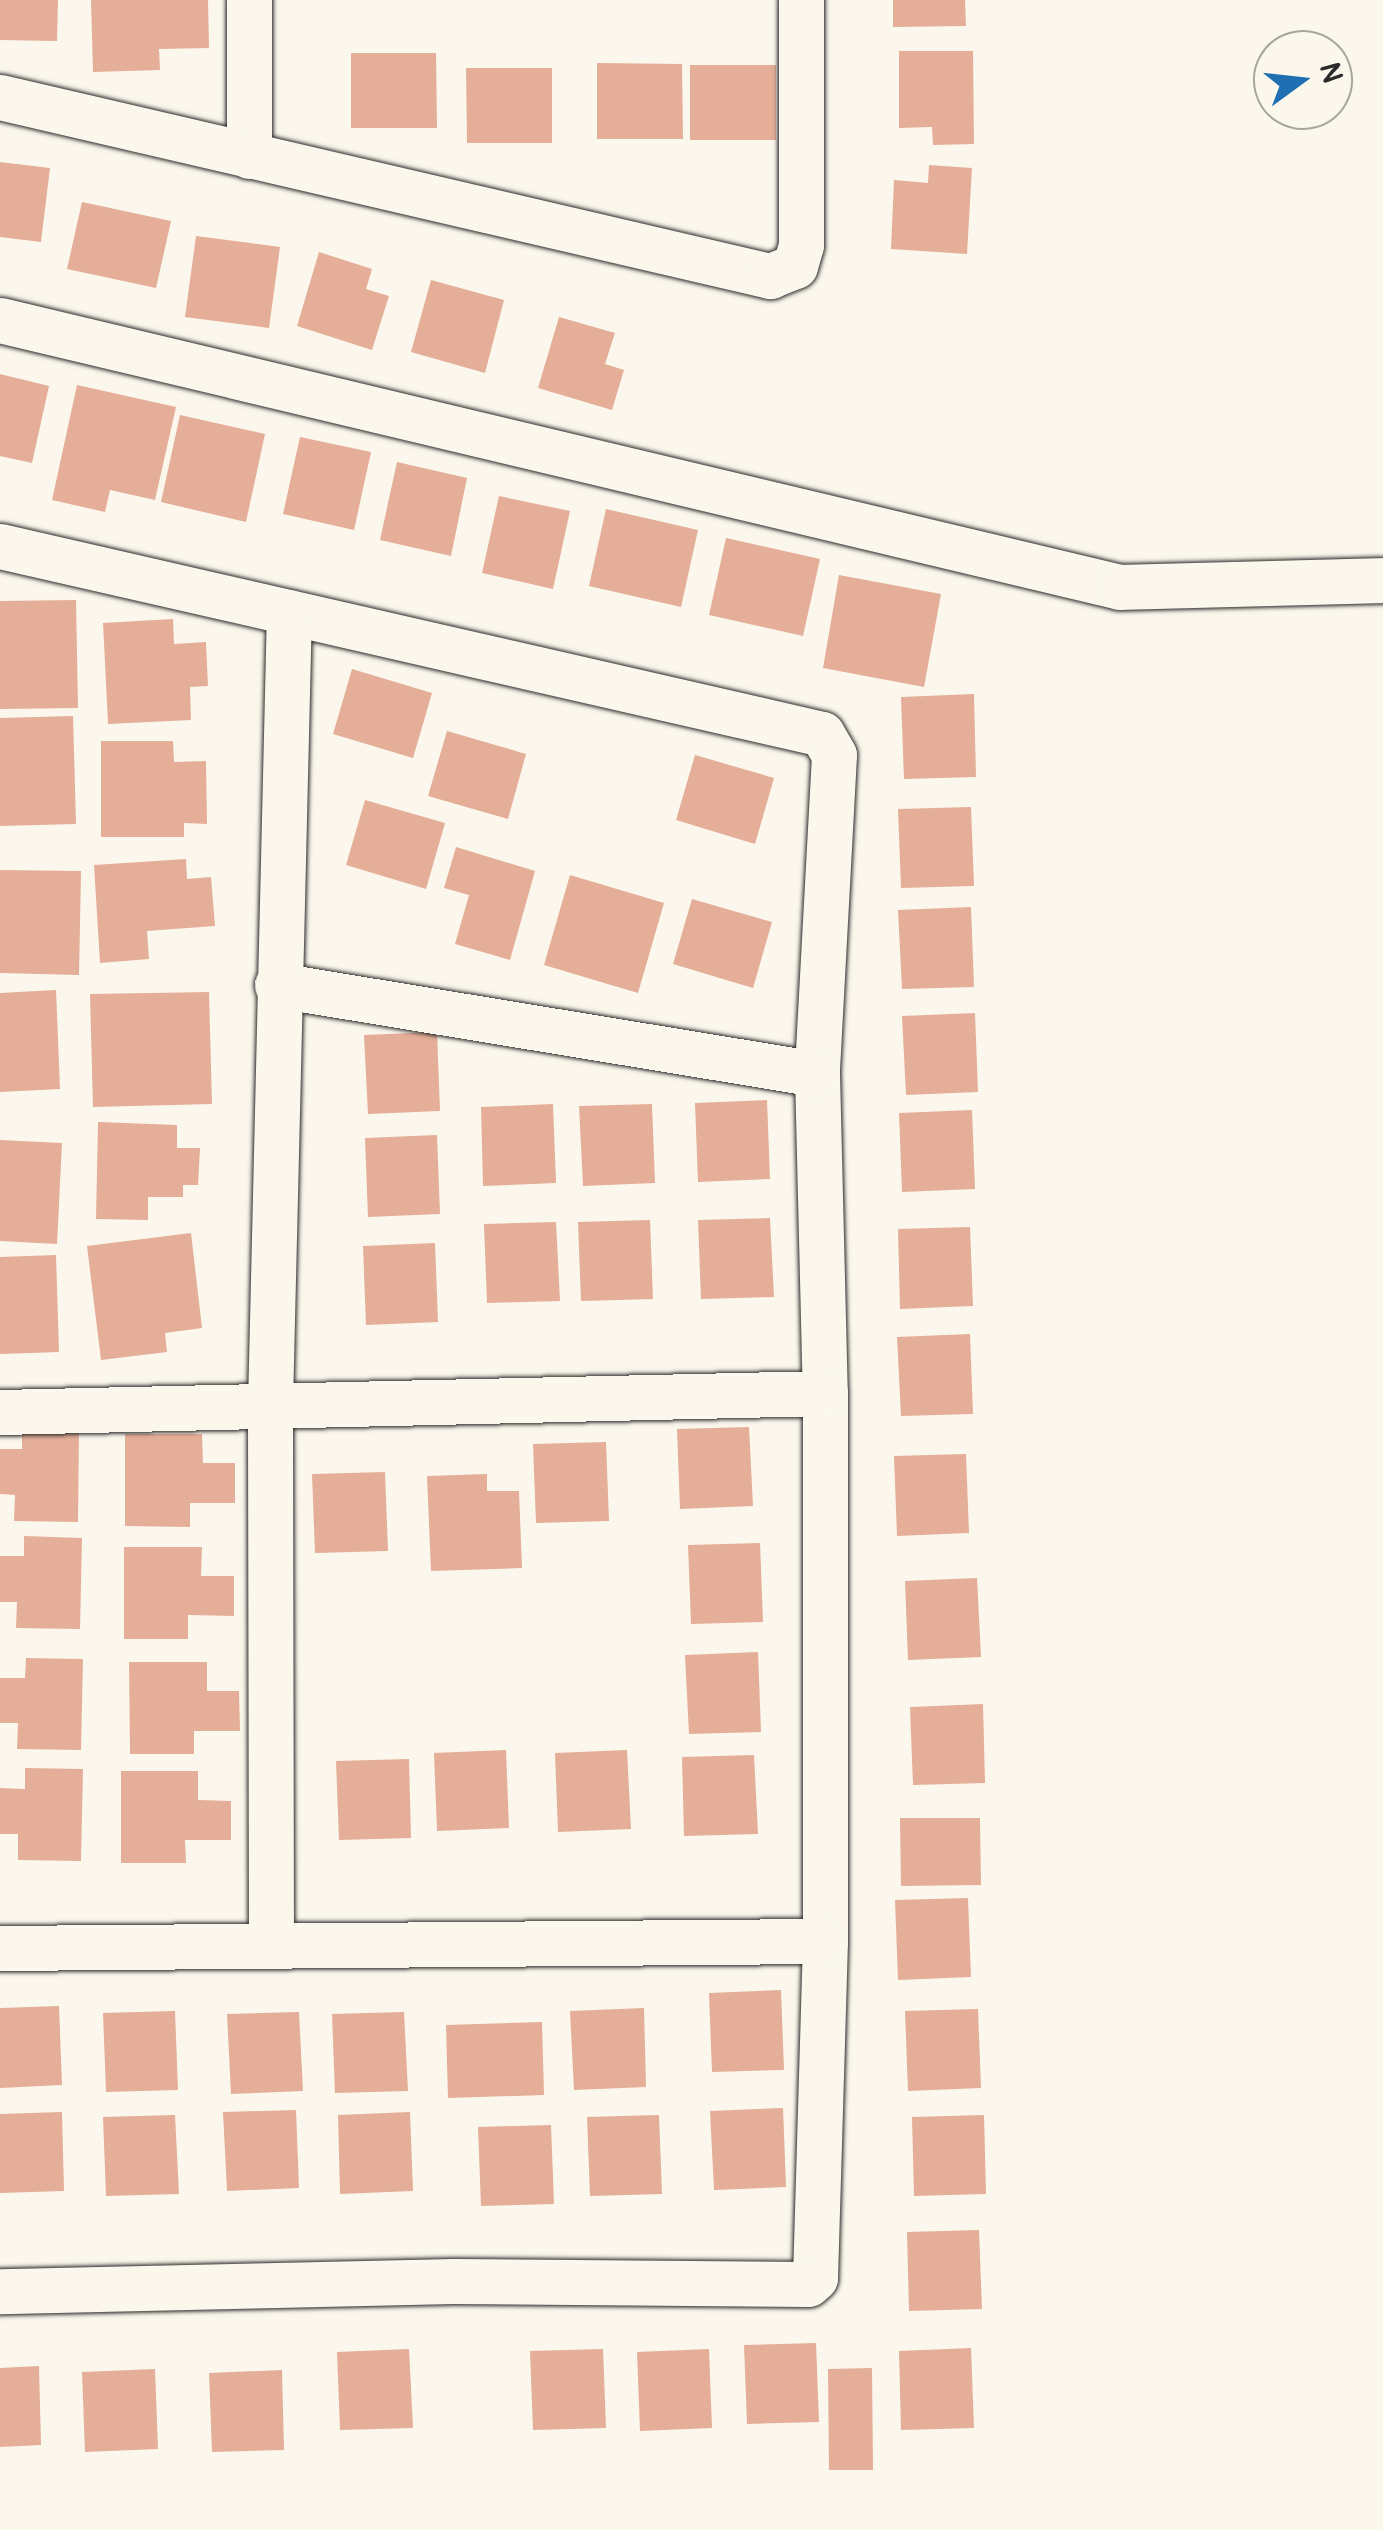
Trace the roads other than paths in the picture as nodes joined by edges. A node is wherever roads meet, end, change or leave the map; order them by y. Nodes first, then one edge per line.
1 (249, 0) edge
2 (801, 0) edge
3 (0, 97) edge
4 (249, 156) junction
5 (0, 320) edge
6 (0, 546) edge
7 (1383, 580) edge
8 (289, 612) junction
9 (277, 985) junction
10 (817, 1074) junction
11 (826, 1393) junction
12 (270, 1404) junction
13 (0, 1412) edge
14 (825, 1941) junction
15 (271, 1945) junction
16 (0, 1948) edge
17 (0, 2292) edge

1 - 4 street
2 - 4 street
3 - 4 street
5 - 7 street
6 - 8 street
8 - 9 street
8 - 10 street
9 - 10 street
9 - 12 street
10 - 11 street
11 - 12 street
11 - 14 street
12 - 13 street
12 - 15 street
14 - 15 street
14 - 17 street
15 - 16 street

